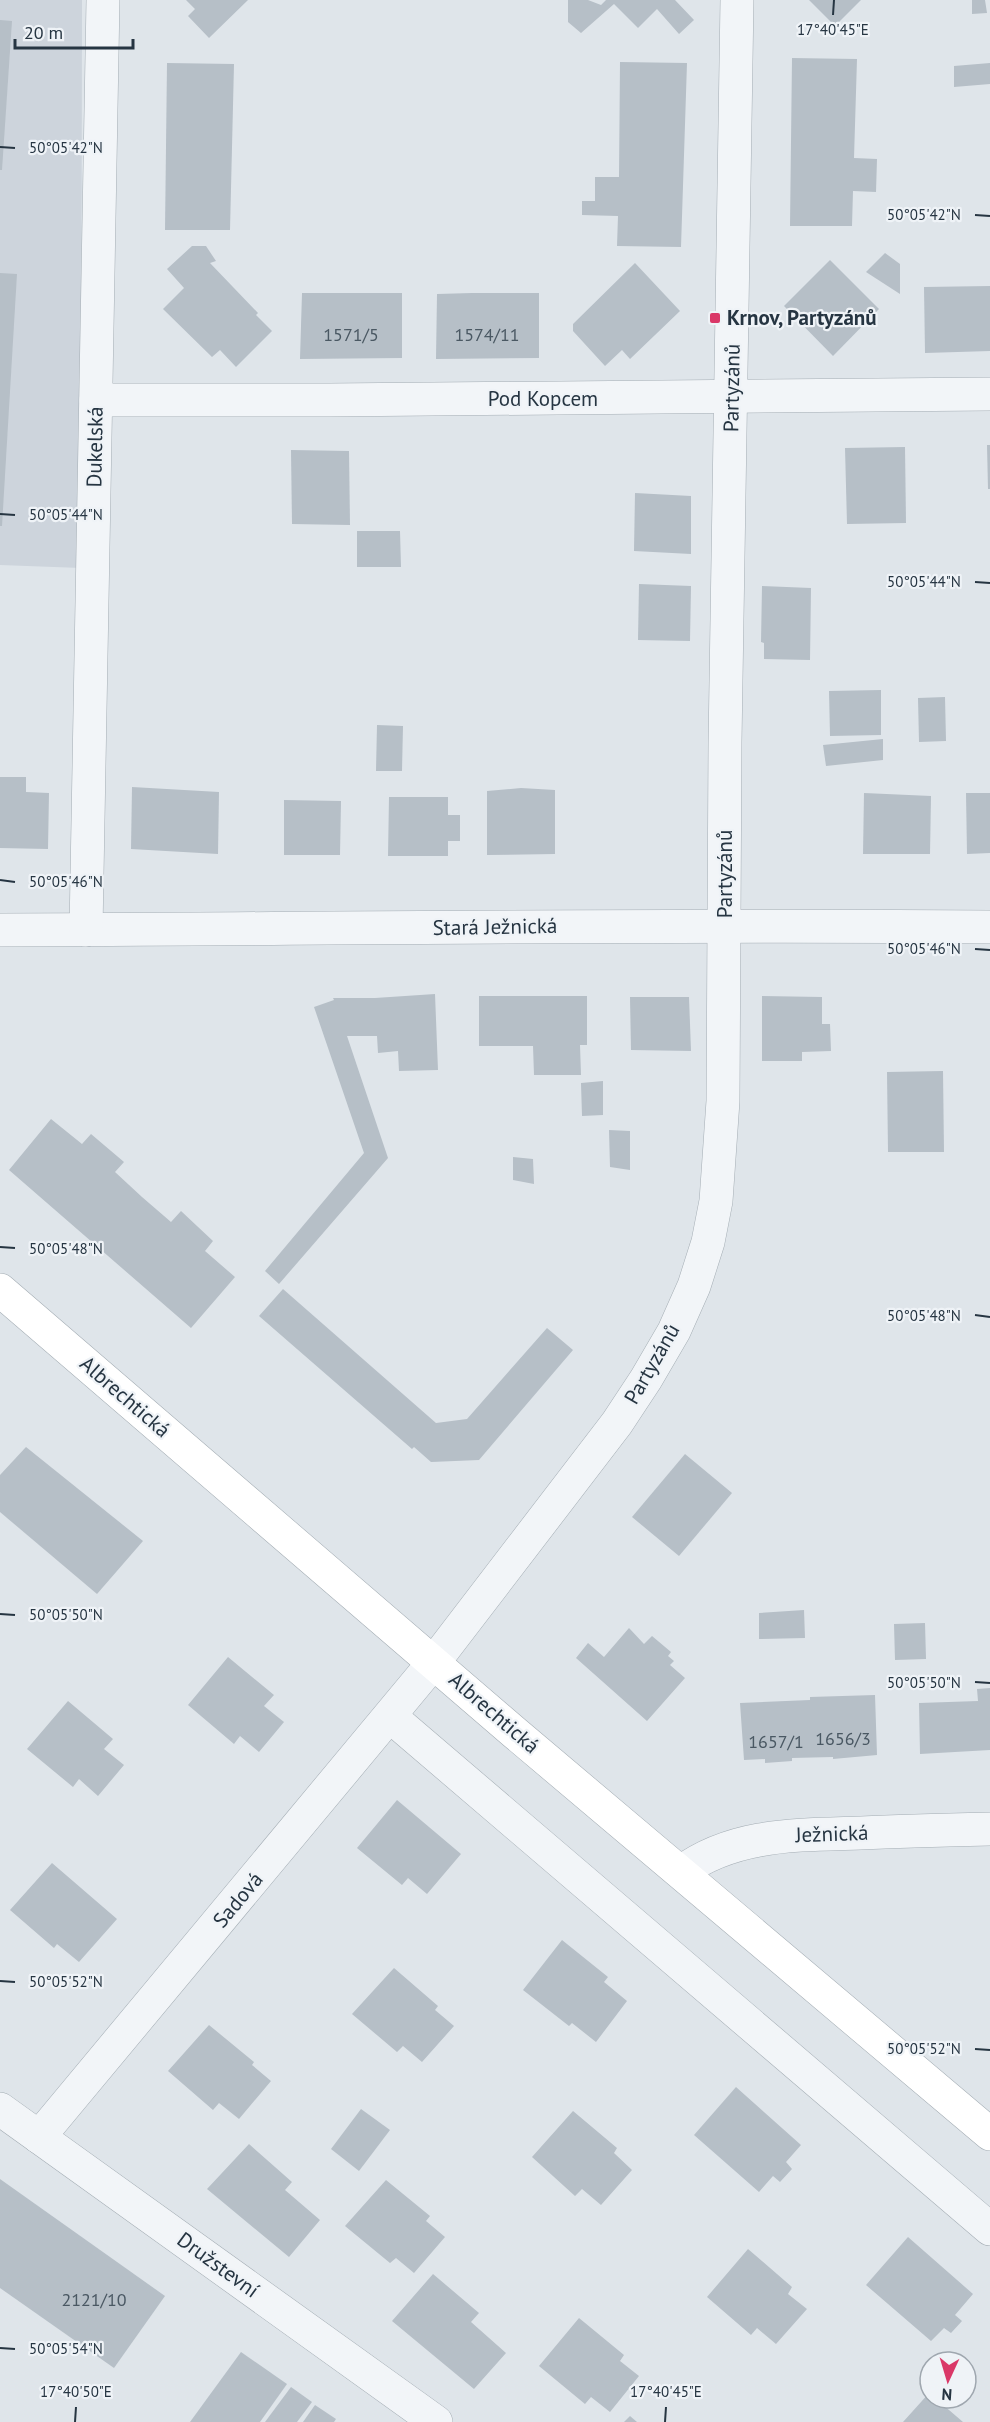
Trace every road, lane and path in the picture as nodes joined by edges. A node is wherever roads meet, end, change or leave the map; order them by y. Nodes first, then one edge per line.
1 (103, 0) edge
2 (737, 0) edge
3 (990, 394) edge
4 (731, 397) junction
5 (96, 400) junction
6 (725, 924) junction
7 (990, 927) edge
8 (0, 930) edge
9 (86, 930) junction
10 (0, 1290) edge
11 (434, 1662) junction
12 (391, 1717) junction
13 (990, 1829) edge
14 (681, 1872) junction
15 (0, 2109) edge
16 (990, 2134) edge
17 (39, 2137) junction
18 (990, 2229) edge
19 (436, 2422) edge

1 - 5 street, Dukelská
2 - 4 street, Partyzánů
3 - 4 street, Pod Kopcem
4 - 5 street, Pod Kopcem
4 - 6 street, Partyzánů
5 - 9 street, Dukelská
6 - 7 street, Stará Ježnická
6 - 9 street, Stará Ježnická
6 - 11 street, Partyzánů
8 - 9 street, Stará Ježnická
10 - 11 main road, Albrechtická
11 - 12 street, Sadová
11 - 14 main road, Albrechtická
12 - 17 street, Sadová
12 - 18 street
13 - 14 street, Ježnická
14 - 16 main road, Albrechtická
15 - 17 street, Družstevní
17 - 19 street, Družstevní

